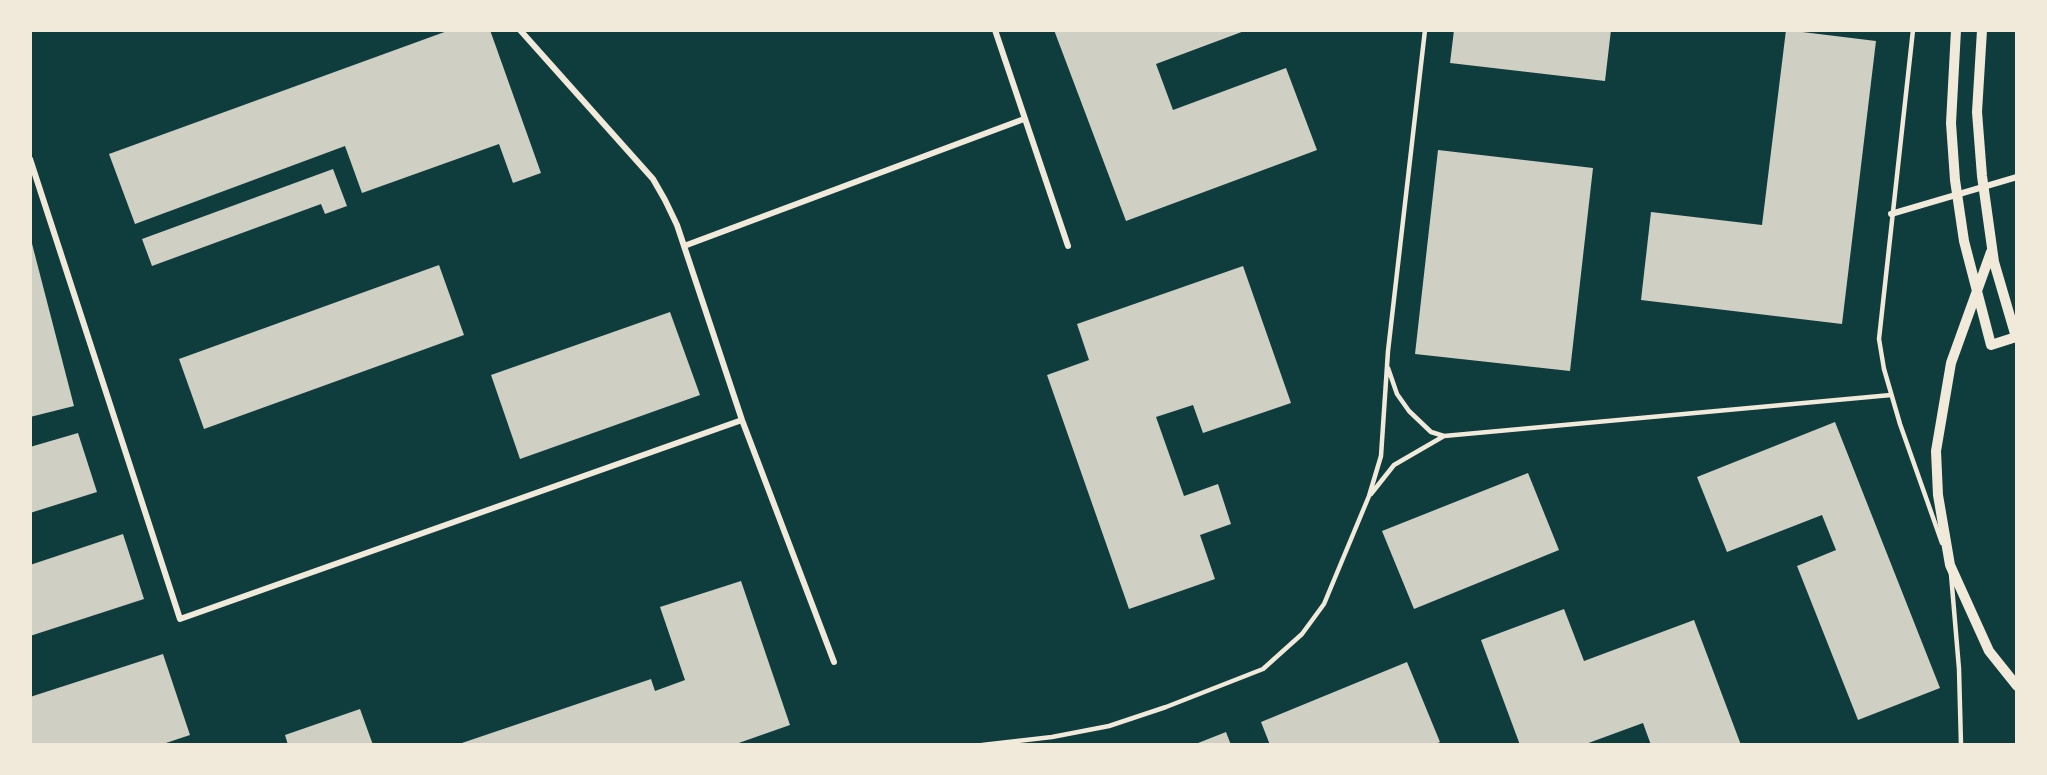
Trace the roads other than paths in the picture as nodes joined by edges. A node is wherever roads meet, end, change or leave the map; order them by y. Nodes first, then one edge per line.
1 (520, 30) edge
2 (995, 30) edge
3 (1425, 30) edge
4 (1913, 30) edge
5 (1956, 30) edge
6 (1982, 30) edge
7 (1024, 119) junction
8 (30, 159) edge
9 (2017, 177) edge
10 (1984, 187) junction
11 (1957, 194) junction
12 (1892, 214) junction
13 (684, 246) junction
14 (1068, 246) dead end
15 (1992, 248) junction
16 (1977, 291) junction
17 (1387, 365) junction
18 (1891, 395) junction
19 (742, 420) junction
20 (1444, 436) junction
21 (1369, 496) junction
22 (1950, 565) junction
23 (834, 662) dead end
24 (2017, 686) edge
25 (982, 745) edge
26 (1961, 745) edge

1 - 13 street
2 - 7 street
3 - 17 lane
4 - 12 lane
5 - 11 street
6 - 10 street
7 - 13 street
7 - 14 street
8 - 19 street
9 - 10 street
10 - 11 street
10 - 15 street
11 - 12 street
11 - 16 street
12 - 18 lane
13 - 19 street
15 - 16 street
15 - 16 street
16 - 22 street
17 - 20 lane
17 - 21 lane
18 - 20 lane
18 - 22 lane
19 - 23 street
20 - 21 lane
21 - 25 lane
22 - 24 street
22 - 26 lane

